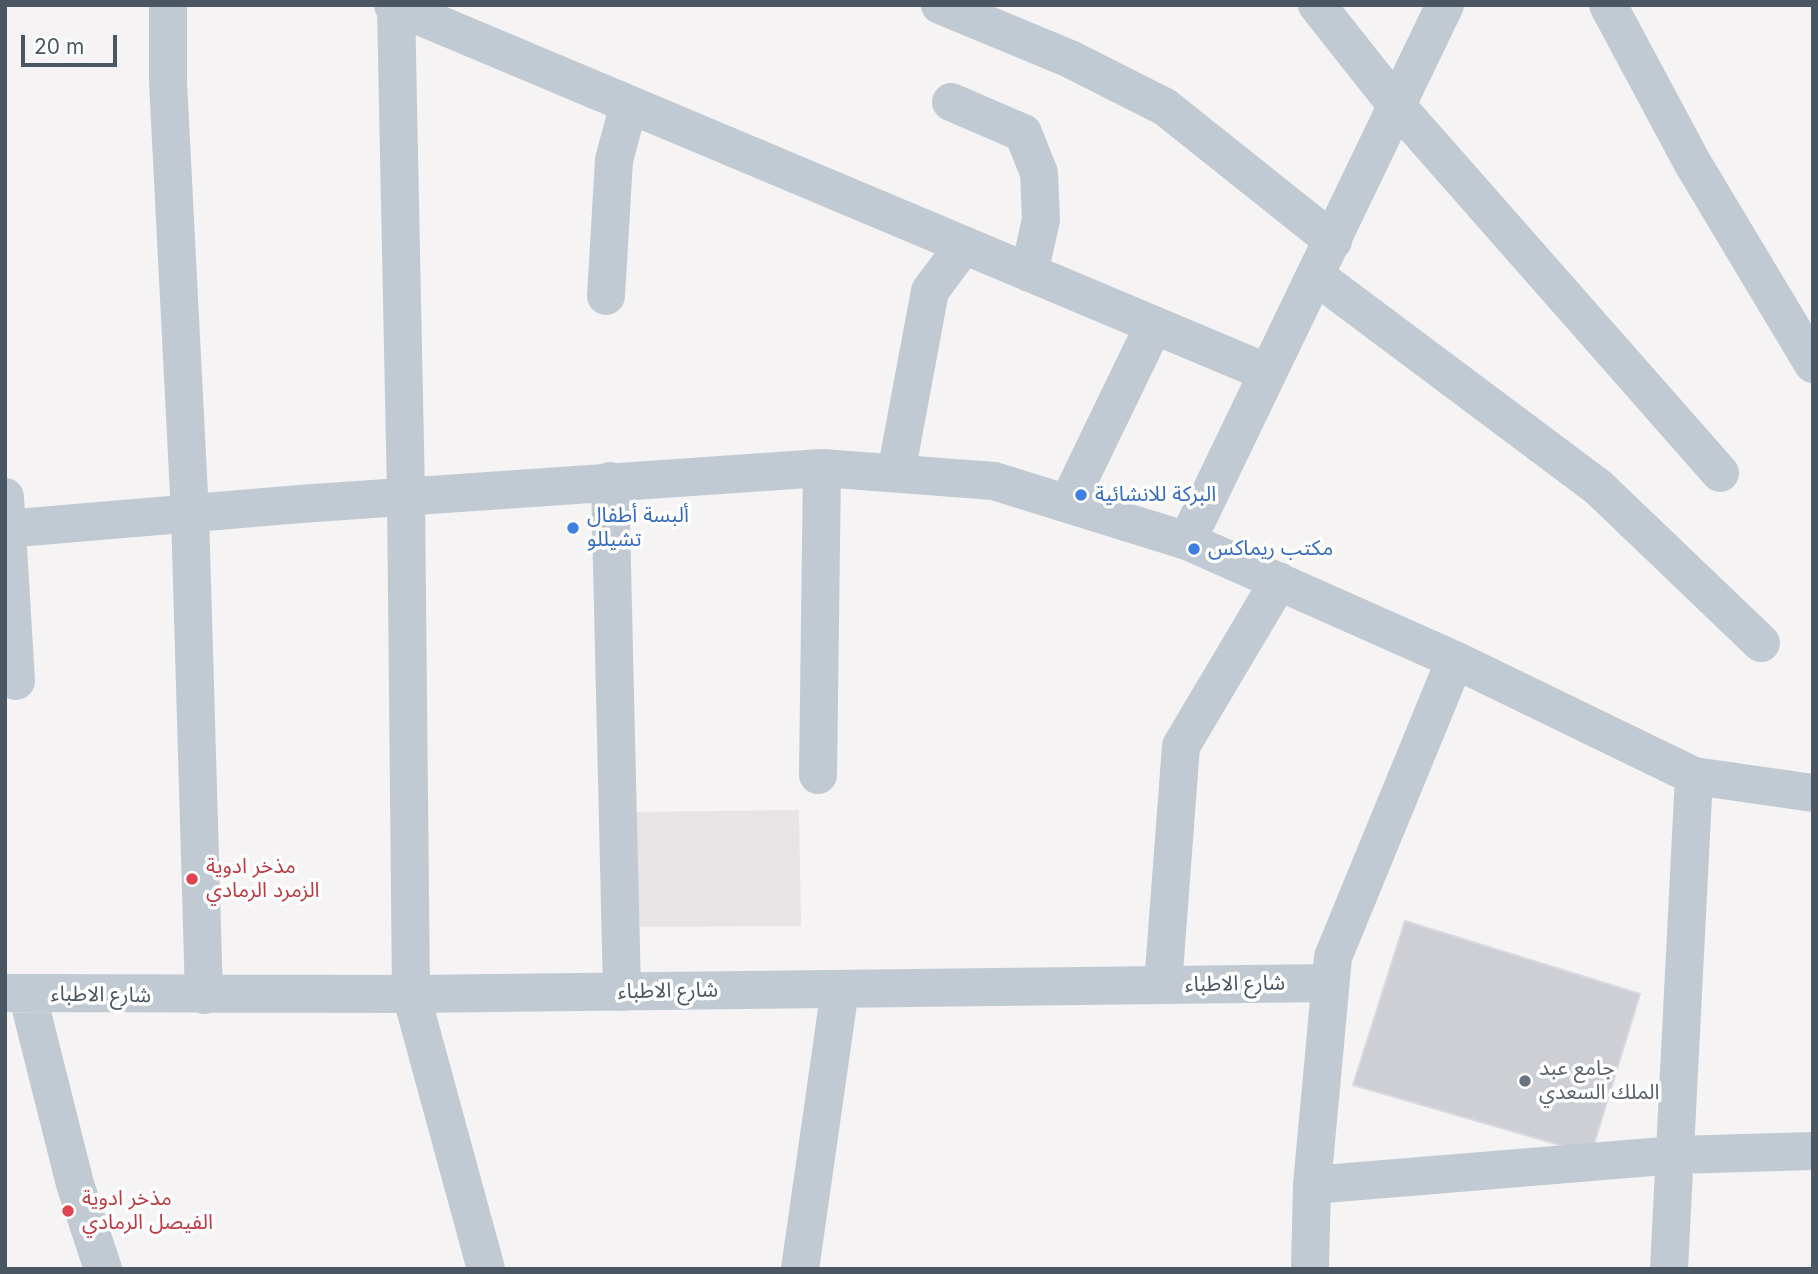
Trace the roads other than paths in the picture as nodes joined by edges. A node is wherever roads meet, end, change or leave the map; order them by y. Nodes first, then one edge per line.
1 (168, 5) edge
2 (940, 5) edge
3 (1317, 5) edge
4 (1445, 5) edge
5 (1608, 5) edge
6 (395, 6) edge
7 (951, 102) dead end
8 (629, 104) junction
9 (1397, 106) junction
10 (1334, 241) junction
11 (964, 245) junction
12 (1029, 273) junction
13 (1316, 276) junction
14 (606, 296) dead end
15 (1154, 325) junction
16 (1813, 364) edge
17 (1268, 373) junction
18 (822, 468) junction
19 (896, 473) junction
20 (1720, 473) dead end
21 (610, 481) junction
22 (407, 496) junction
23 (5, 497) edge
24 (1068, 503) junction
25 (190, 514) junction
26 (6, 529) edge
27 (1187, 541) junction
28 (1279, 581) junction
29 (1760, 643) dead end
30 (1455, 660) junction
31 (16, 681) dead end
32 (818, 775) dead end
33 (1694, 776) junction
34 (1813, 793) edge
35 (1330, 983) junction
36 (1163, 985) junction
37 (841, 989) junction
38 (622, 992) junction
39 (16, 993) edge
40 (411, 994) junction
41 (204, 995) junction
42 (1813, 1151) edge
43 (1676, 1155) junction
44 (1312, 1185) junction
45 (103, 1269) edge
46 (486, 1269) edge
47 (800, 1269) edge
48 (1310, 1269) edge
49 (1669, 1269) edge

1 - 25 street
2 - 10 street
3 - 9 street
4 - 9 street
5 - 16 street
6 - 8 street
6 - 22 street
7 - 12 street
8 - 11 street
8 - 14 street
9 - 10 street
9 - 20 street
10 - 13 street
11 - 12 street
11 - 19 street
12 - 15 street
13 - 17 street
13 - 29 street
15 - 17 street
15 - 24 street
17 - 27 street
18 - 19 street
18 - 21 street
18 - 32 street
19 - 24 street
21 - 22 street
21 - 38 street
22 - 25 street
22 - 40 street
23 - 26 street
24 - 27 street
25 - 26 street
25 - 41 street
26 - 31 street
27 - 28 street
28 - 30 street
28 - 36 street
30 - 33 street
30 - 35 street
33 - 34 street
33 - 43 street
35 - 36 street, شارع الاطباء
35 - 44 street
36 - 37 street, شارع الاطباء
37 - 38 street, شارع الاطباء
37 - 47 street
38 - 40 street, شارع الاطباء
39 - 41 street, شارع الاطباء
39 - 45 street
40 - 41 street, شارع الاطباء
40 - 46 street
42 - 43 street
43 - 44 street
43 - 49 street
44 - 48 street

